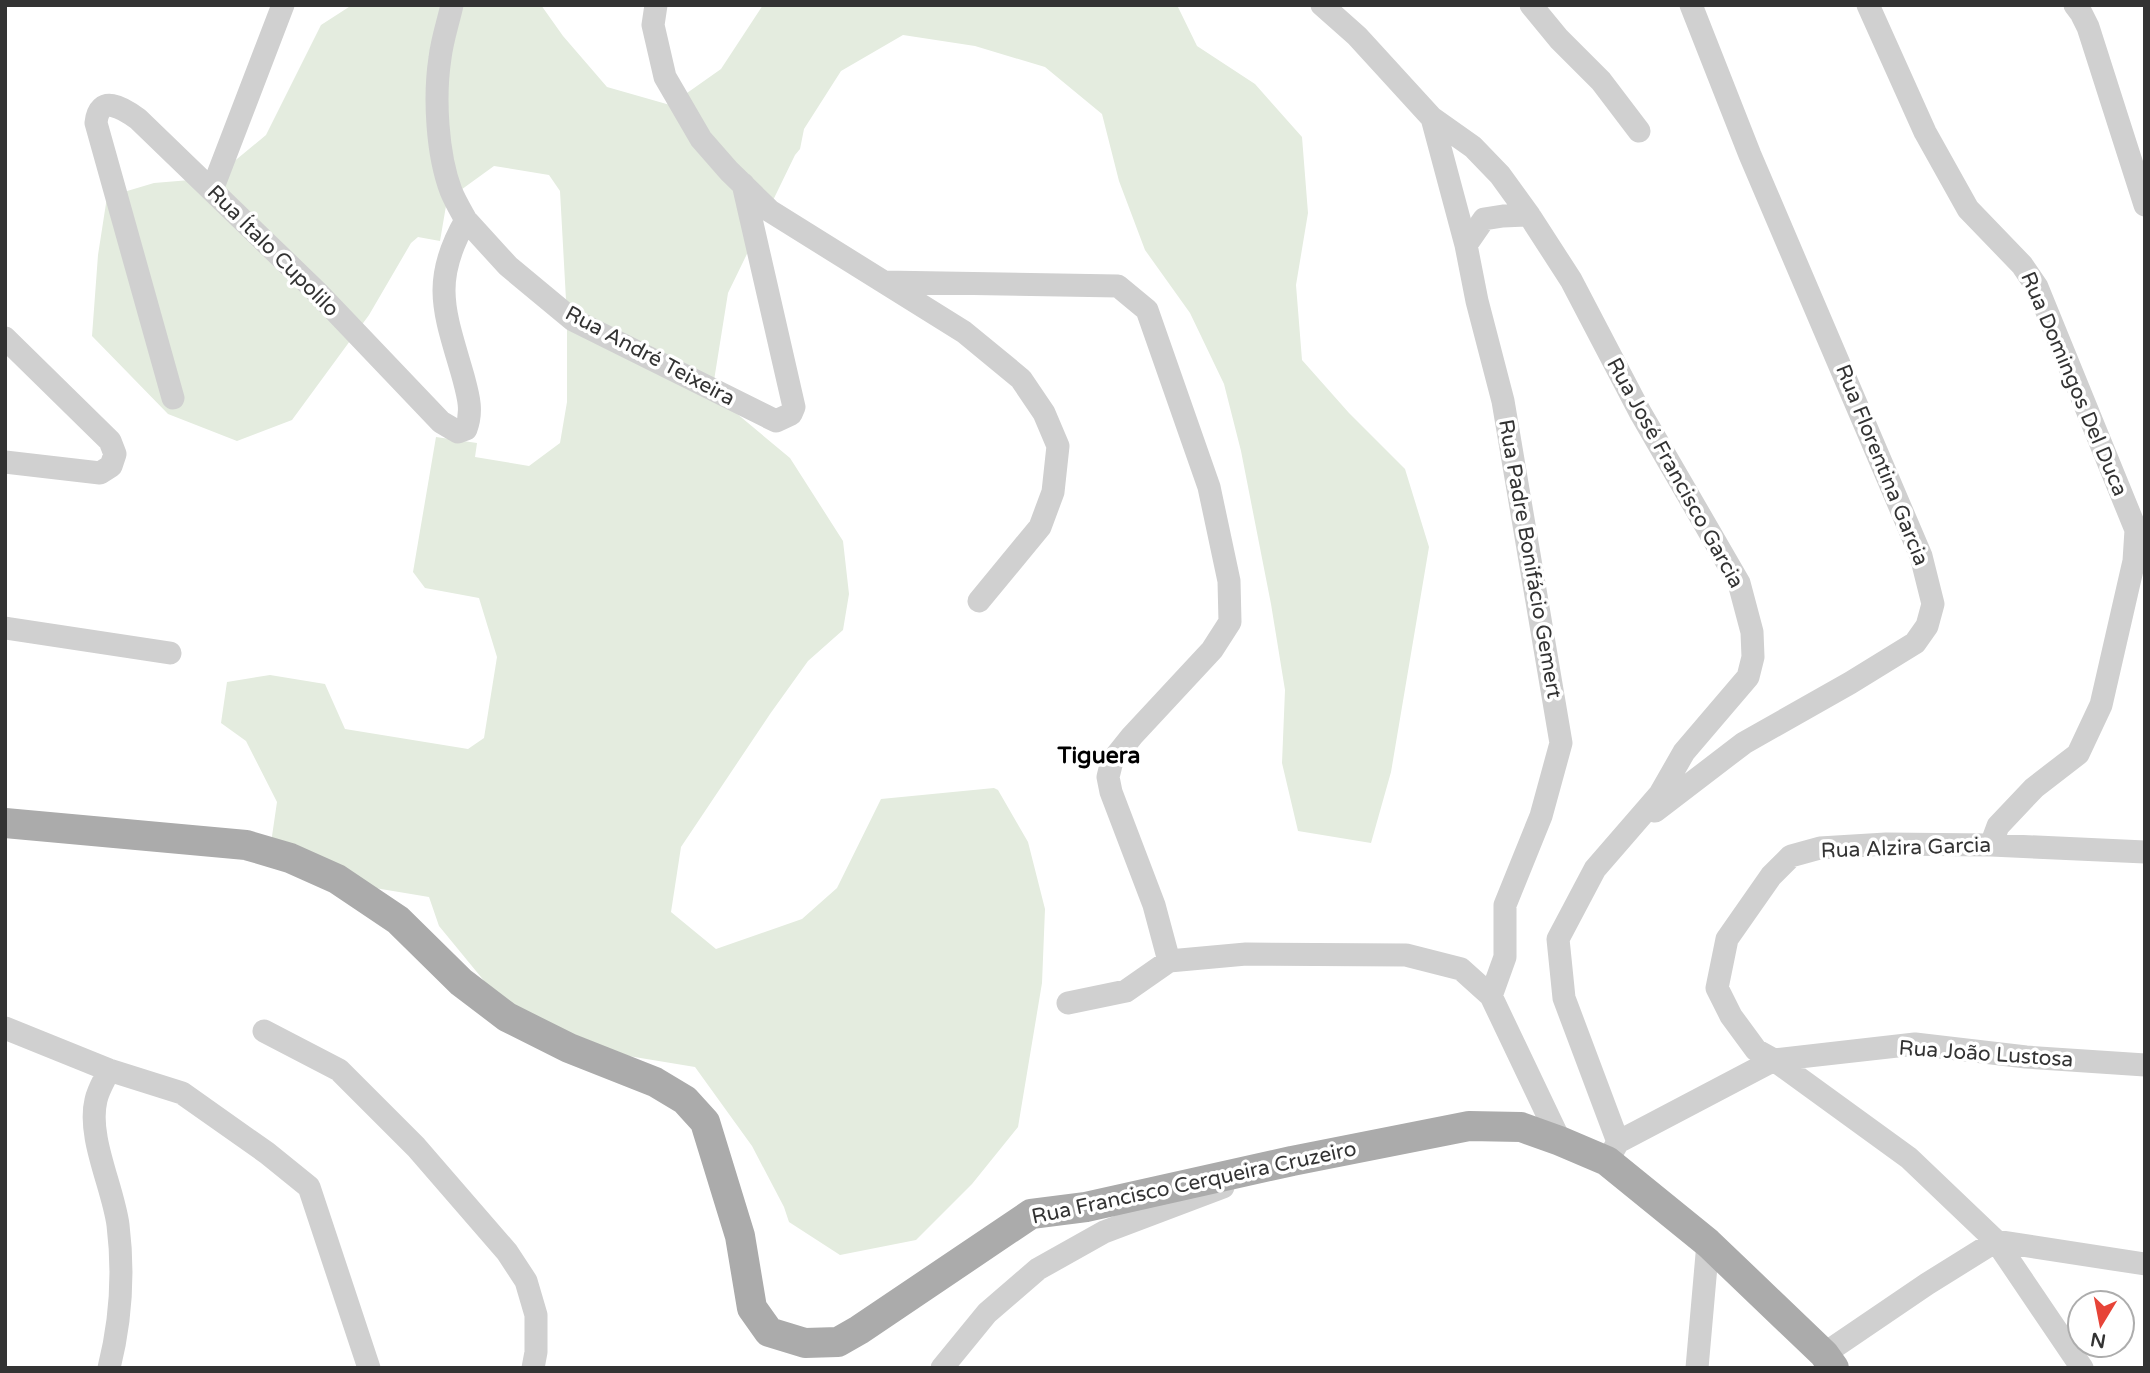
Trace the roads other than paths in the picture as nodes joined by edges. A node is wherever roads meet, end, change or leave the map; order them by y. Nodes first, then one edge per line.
1 (283, 5) edge
2 (452, 5) edge
3 (656, 5) edge
4 (1322, 5) edge
5 (1531, 5) edge
6 (1691, 5) edge
7 (1868, 5) edge
8 (2074, 5) edge
9 (1432, 118) junction
10 (1639, 131) dead end
11 (743, 184) junction
12 (212, 190) junction
13 (2145, 205) edge
14 (1529, 215) junction
15 (466, 220) junction
16 (1466, 245) junction
17 (884, 282) junction
18 (5, 338) edge
19 (173, 398) dead end
20 (5, 462) edge
21 (979, 601) dead end
22 (5, 628) edge
23 (170, 653) dead end
24 (5, 823) edge
25 (1624, 834) junction
26 (1991, 845) junction
27 (2145, 852) edge
28 (1169, 961) junction
29 (1491, 996) junction
30 (1068, 1003) dead end
31 (5, 1028) edge
32 (264, 1031) dead end
33 (1774, 1060) junction
34 (2145, 1065) edge
35 (109, 1070) junction
36 (1560, 1141) junction
37 (1612, 1152) junction
38 (1292, 1161) junction
39 (1996, 1241) junction
40 (1708, 1243) junction
41 (2145, 1264) edge
42 (1829, 1361) edge
43 (109, 1368) edge
44 (369, 1368) edge
45 (533, 1368) edge
46 (942, 1368) edge
47 (1697, 1368) edge
48 (2082, 1368) edge

1 - 12 street
2 - 15 street
3 - 11 street
4 - 9 street, Rua José Francisco Garcia
5 - 10 street
6 - 25 street, Rua Florentina Garcia
7 - 26 street, Rua Domingos Del Duca
8 - 13 street
9 - 14 street, Rua José Francisco Garcia
9 - 16 street, Rua Padre Bonifácio Gemert
11 - 15 street, Rua André Teixeira
11 - 17 street
12 - 15 street, Rua Ítalo Cupolilo
12 - 19 street, Rua Ítalo Cupolilo
14 - 16 street
14 - 25 street, Rua José Francisco Garcia
16 - 29 street, Rua Padre Bonifácio Gemert
17 - 21 street
17 - 28 street
18 - 20 street
22 - 23 street
24 - 38 main road, Rua Francisco Cerqueira Cruzeiro
25 - 37 street, Rua José Francisco Garcia
26 - 27 street, Rua Alzira Garcia
26 - 33 street, Rua Alzira Garcia
28 - 29 street
28 - 30 street
29 - 36 street
31 - 35 street
32 - 45 street
33 - 34 street, Rua João Lustosa
33 - 37 street, Rua João Lustosa
33 - 39 street, Rua Alzira Garcia
35 - 43 street
35 - 44 street
36 - 37 main road, Rua Francisco Cerqueira Cruzeiro
36 - 38 main road, Rua Francisco Cerqueira Cruzeiro
37 - 40 main road, Rua Francisco Cerqueira Cruzeiro
38 - 46 street
39 - 41 street
39 - 42 street
39 - 48 street, Rua Alzira Garcia
40 - 42 main road, Rua Francisco Cerqueira Cruzeiro
40 - 47 street

